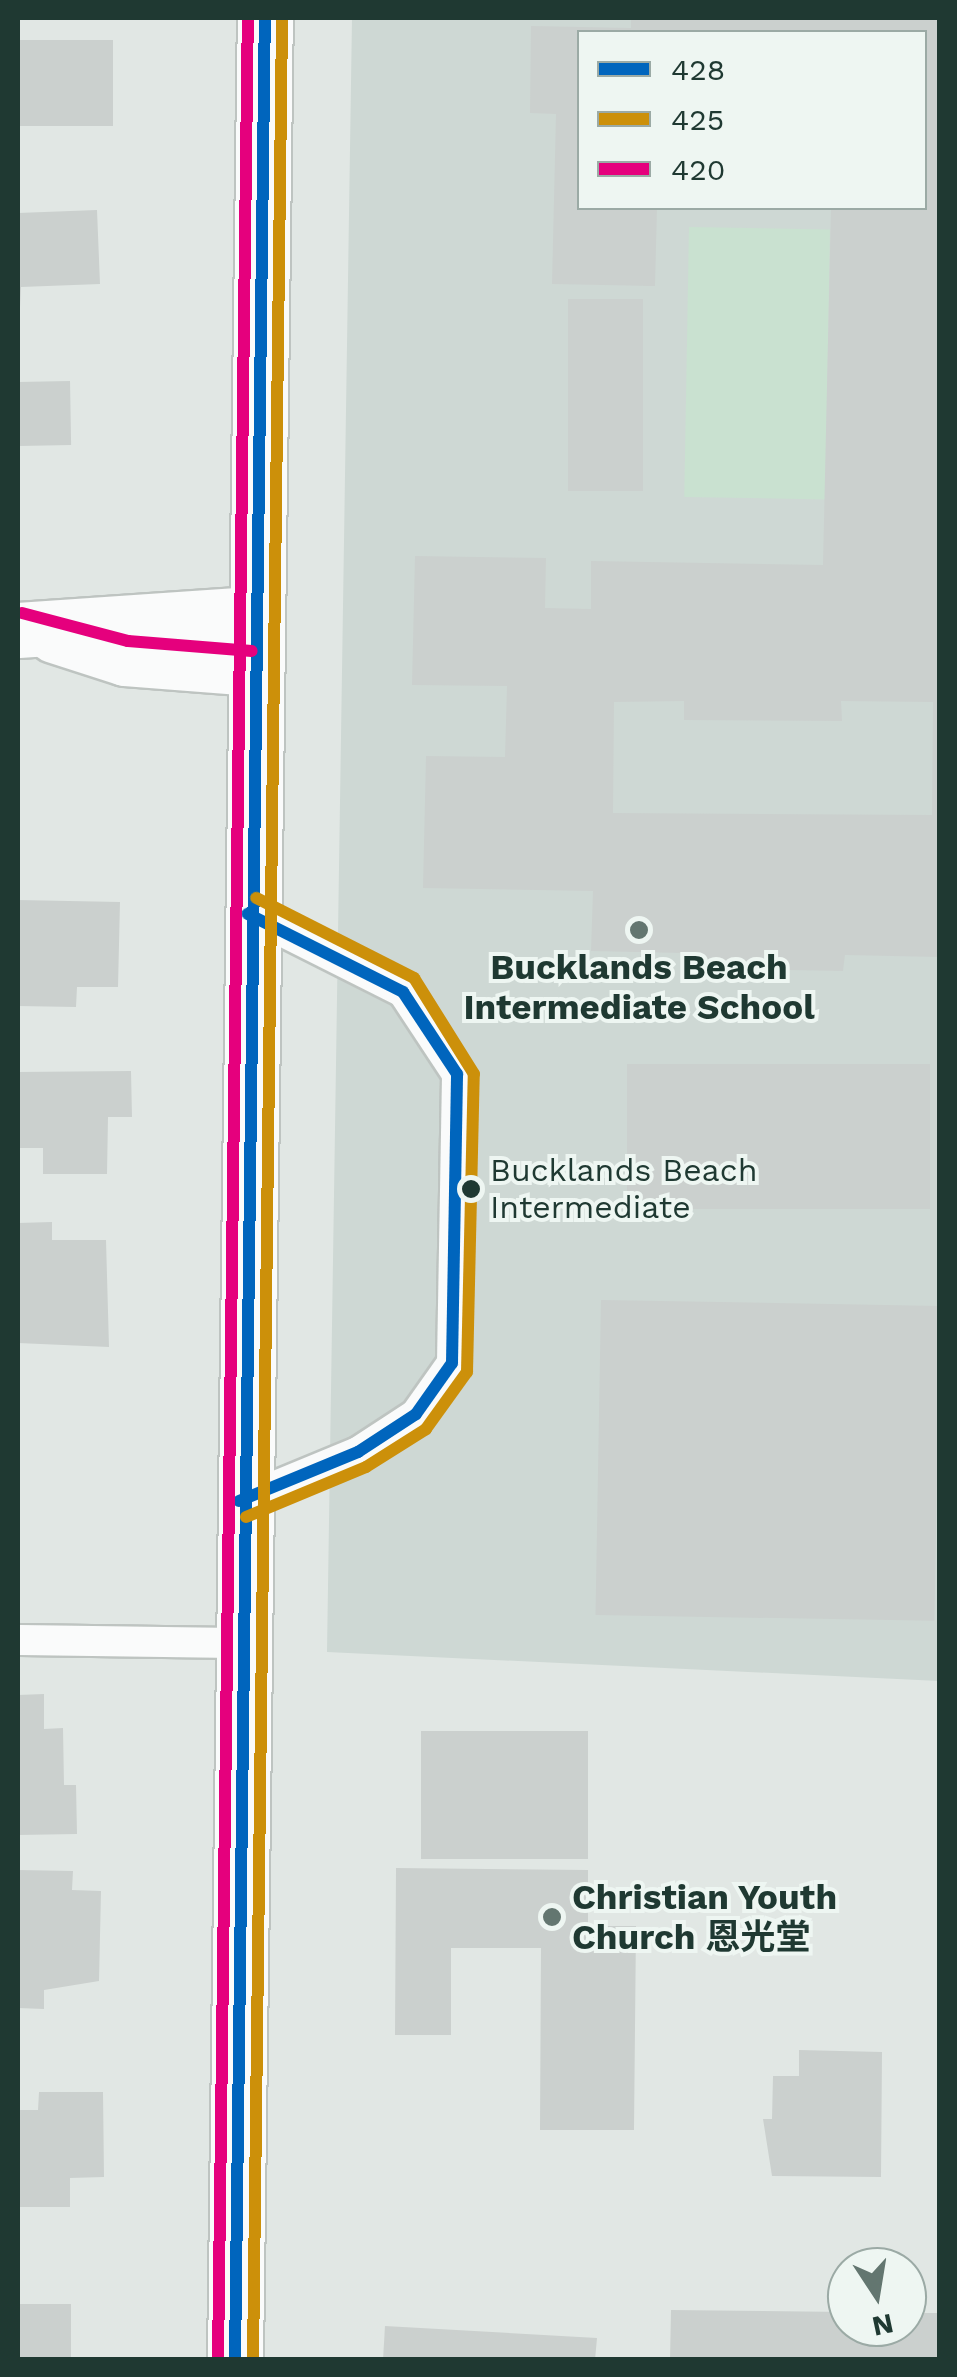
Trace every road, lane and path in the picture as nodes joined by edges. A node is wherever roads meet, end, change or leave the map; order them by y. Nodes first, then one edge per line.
1 (265, 18) edge
2 (252, 614) junction
3 (27, 630) edge
4 (250, 668) junction
5 (248, 914) junction
6 (240, 1502) junction
7 (18, 1640) edge
8 (238, 1643) junction
9 (235, 2360) edge

1 - 2 main road
2 - 3 main road
2 - 4 main road
3 - 4 main road
4 - 5 main road
5 - 6 main road
5 - 6 lane
6 - 8 main road
7 - 8 lane
8 - 9 main road

